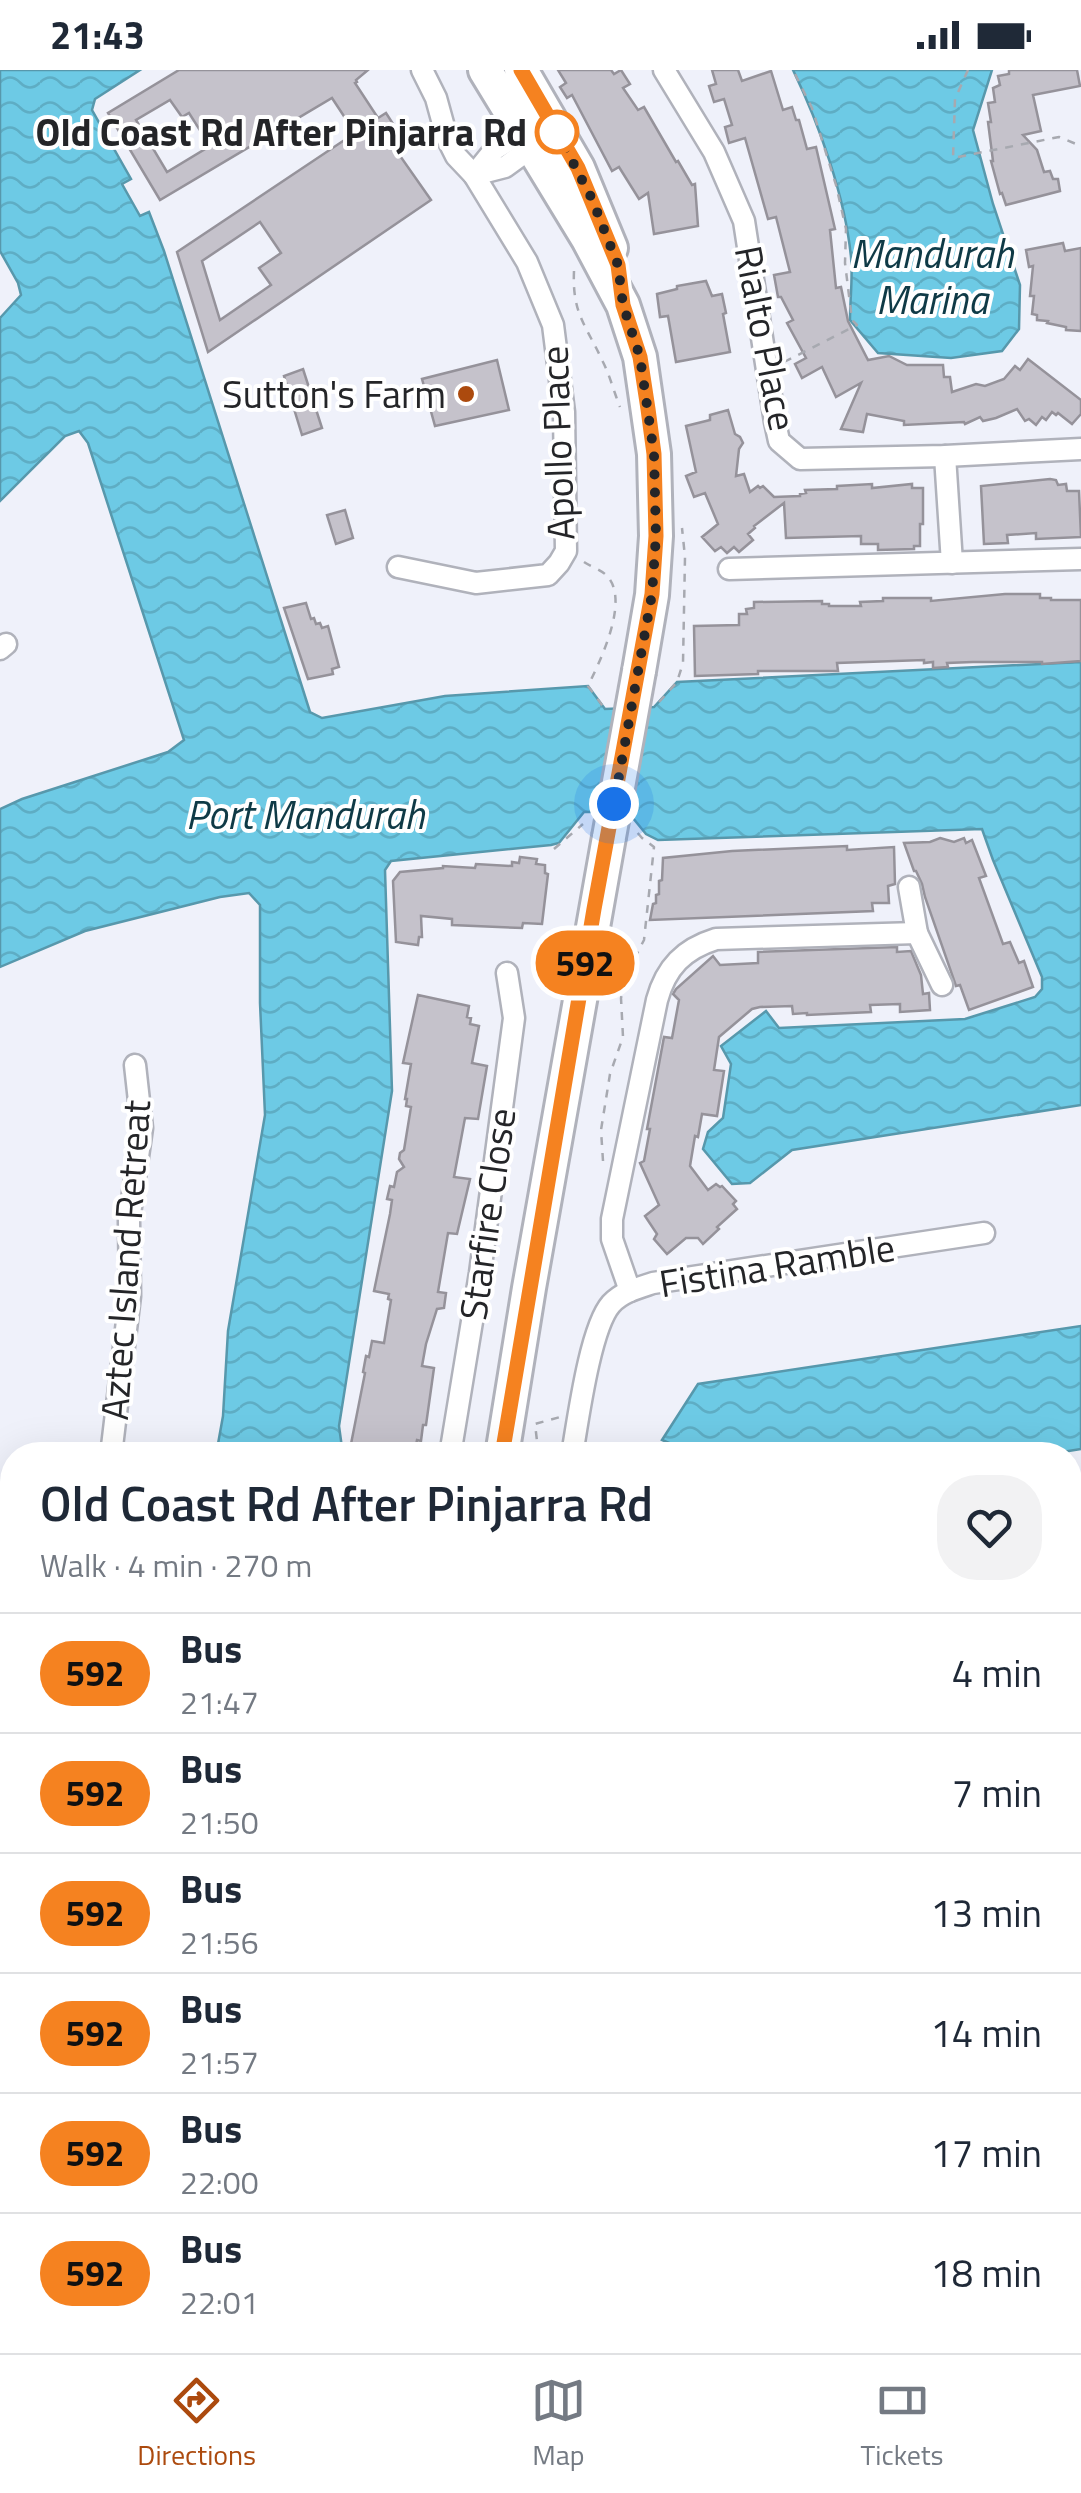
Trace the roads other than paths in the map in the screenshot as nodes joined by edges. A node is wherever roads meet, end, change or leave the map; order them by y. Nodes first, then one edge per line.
1 (422, 70) edge
2 (485, 70) edge
3 (521, 70) edge
4 (664, 70) edge
5 (540, 131) junction
6 (474, 174) junction
7 (1081, 449) edge
8 (945, 456) junction
9 (1081, 559) edge
10 (952, 563) junction
11 (398, 567) dead end
12 (729, 569) dead end
13 (910, 887) dead end
14 (917, 933) junction
15 (507, 974) dead end
16 (942, 985) dead end
17 (135, 1065) dead end
18 (984, 1232) dead end
19 (630, 1291) junction
20 (113, 1442) edge
21 (452, 1442) edge
22 (510, 1442) edge
23 (575, 1442) edge

1 - 6 street, Apollo Place
2 - 5 main road
3 - 5 main road
4 - 8 street, Rialto Place
5 - 6 street
5 - 22 main road, bridge
6 - 11 street, Apollo Place
7 - 8 street, Rialto Place
8 - 10 street
9 - 10 street
10 - 12 street
13 - 14 street
14 - 16 street
14 - 19 street
15 - 21 street, Starfire Close
17 - 20 street, Aztec Island Retreat
18 - 19 street, Fistina Ramble
19 - 23 street, Fistina Ramble

